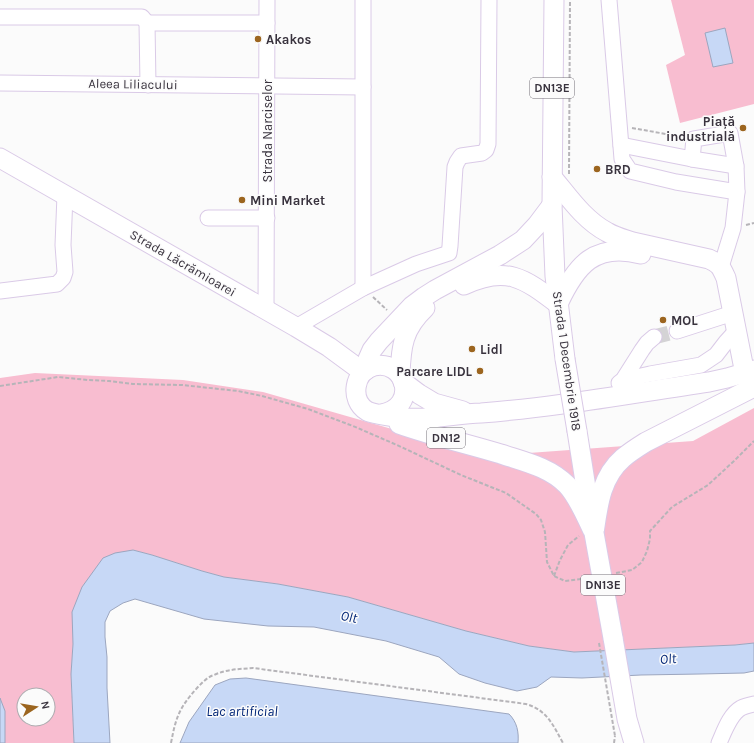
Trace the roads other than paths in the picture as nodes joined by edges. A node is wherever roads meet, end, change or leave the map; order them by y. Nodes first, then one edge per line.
1 (267, 0) edge
2 (363, 0) edge
3 (489, 0) edge
4 (554, 0) edge
5 (609, 0) edge
6 (0, 17) edge
7 (147, 23) junction
8 (267, 23) junction
9 (0, 83) edge
10 (148, 84) junction
11 (267, 86) junction
12 (363, 87) junction
13 (621, 145) junction
14 (0, 158) edge
15 (692, 159) junction
16 (736, 166) junction
17 (560, 176) junction
18 (737, 192) junction
19 (65, 195) junction
20 (552, 204) junction
21 (208, 218) dead end
22 (267, 218) junction
23 (721, 267) junction
24 (364, 288) junction
25 (728, 290) junction
26 (0, 291) edge
27 (558, 304) junction
28 (266, 311) junction
29 (296, 327) junction
30 (676, 331) tunnel mouth
31 (741, 336) edge
32 (654, 337) tunnel mouth
33 (364, 371) junction
34 (751, 377) edge
35 (402, 379) junction
36 (623, 380) junction
37 (597, 399) junction
38 (480, 413) junction
39 (378, 414) junction
40 (587, 534) junction
41 (754, 704) edge
42 (627, 719) junction
43 (620, 740) edge
44 (634, 743) edge
45 (719, 743) edge

1 - 8 street, Strada Narciselor
2 - 12 street
3 - 24 street
4 - 17 main road, Strada 1 Decembrie 1918 / DN13E
5 - 13 street
6 - 7 street
7 - 8 street
7 - 10 street
8 - 11 street, Strada Narciselor
9 - 10 street, Aleea Liliacului
10 - 11 street, Aleea Liliacului
11 - 12 street, Aleea Liliacului
11 - 22 street, Strada Narciselor
12 - 24 street
13 - 15 street
13 - 18 street
14 - 19 main road, Strada Lăcrămioarei
15 - 16 street
15 - 16 street
16 - 18 street
17 - 20 main road, Strada 1 Decembrie 1918 / DN13E
17 - 23 main road
18 - 23 street
19 - 26 street
19 - 28 main road, Strada Lăcrămioarei
20 - 27 main road, Strada 1 Decembrie 1918 / DN13E
20 - 33 main road
21 - 22 street
22 - 28 street, Strada Narciselor
23 - 25 main road
24 - 29 street
25 - 27 main road
25 - 31 main road
27 - 35 main road
27 - 40 main road, Strada 1 Decembrie 1918 / DN13E, bridge
28 - 29 main road, Strada Lăcrămioarei
29 - 33 main road, Strada Lăcrămioarei
30 - 31 street
31 - 34 main road
31 - 36 street
32 - 36 street
33 - 35 main road
33 - 39 main road
34 - 37 main road, DN12
34 - 40 main road
35 - 38 main road, DN12
35 - 39 main road
36 - 37 street
37 - 38 main road, DN12
38 - 39 main road, DN12
39 - 40 main road, DN12
40 - 42 main road, Strada 1 Decembrie 1918 / DN13E, bridge
41 - 45 street
42 - 43 main road, Strada 1 Decembrie 1918 / DN13E
42 - 44 main road, Strada 1 Decembrie 1918 / DN13E

